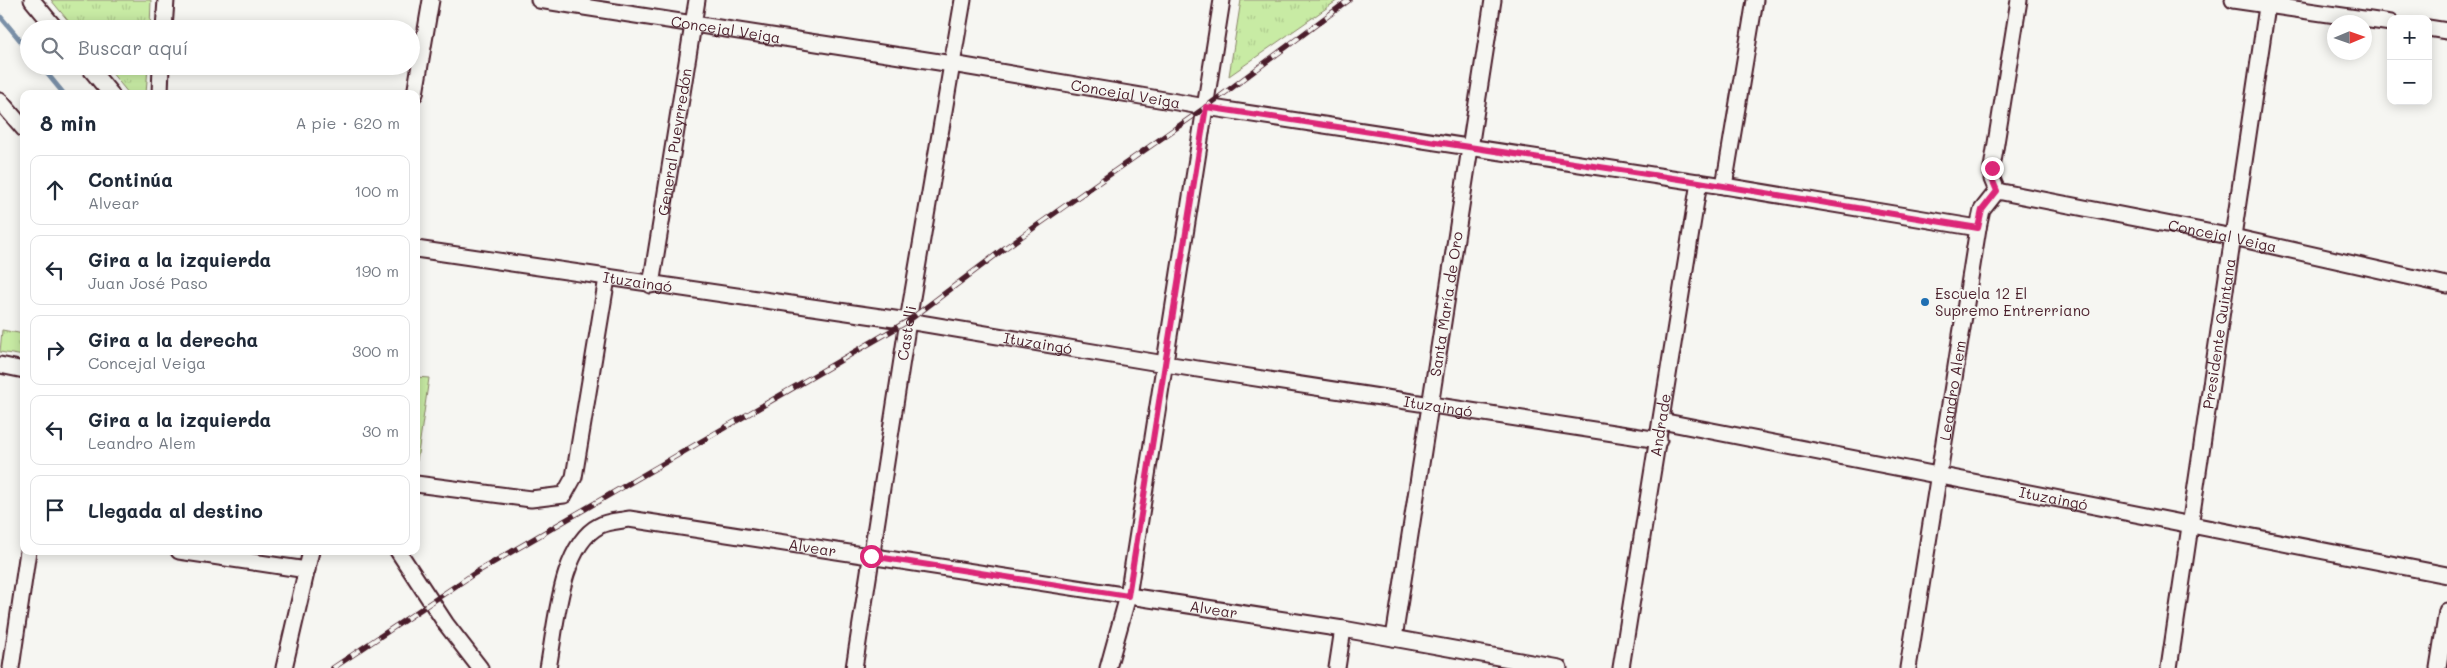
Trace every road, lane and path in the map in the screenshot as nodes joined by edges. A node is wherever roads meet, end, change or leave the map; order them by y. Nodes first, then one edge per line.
1 (32, 0) edge
2 (166, 0) edge
3 (431, 0) edge
4 (540, 0) edge
5 (697, 0) edge
6 (962, 0) edge
7 (1222, 0) edge
8 (1493, 0) edge
9 (1755, 0) edge
10 (2019, 0) edge
11 (2233, 0) edge
12 (2268, 3) edge
13 (49, 20) edge
14 (165, 20) edge
15 (2387, 22) edge
16 (694, 24) junction
17 (2432, 29) edge
18 (2447, 31) edge
19 (952, 64) junction
20 (420, 65) edge
21 (95, 75) edge
22 (161, 75) edge
23 (418, 75) edge
24 (108, 90) edge
25 (160, 90) edge
26 (416, 90) edge
27 (0, 101) edge
28 (1206, 107) junction
29 (20, 125) edge
30 (1470, 147) junction
31 (1699, 182) junction
32 (1724, 186) junction
33 (1997, 191) junction
34 (1978, 228) junction
35 (2233, 237) junction
36 (420, 250) edge
37 (606, 278) junction
38 (651, 285) junction
39 (2447, 285) edge
40 (908, 321) junction
41 (1166, 364) junction
42 (0, 365) edge
43 (20, 369) edge
44 (1430, 405) junction
45 (1661, 421) junction
46 (1659, 440) junction
47 (1939, 475) junction
48 (420, 485) edge
49 (2190, 524) junction
50 (27, 555) edge
51 (206, 555) edge
52 (310, 555) edge
53 (401, 555) edge
54 (871, 556) junction
55 (307, 570) junction
56 (2447, 575) edge
57 (1128, 596) junction
58 (2447, 611) edge
59 (1343, 629) junction
60 (1394, 638) junction
61 (11, 668) edge
62 (284, 668) edge
63 (480, 668) edge
64 (548, 668) edge
65 (854, 668) edge
66 (1108, 668) edge
67 (1337, 668) edge
68 (1559, 668) edge
69 (1621, 668) edge
70 (1908, 668) edge
71 (2169, 668) edge
72 (2438, 668) edge

1 - 13 street
2 - 14 street
3 - 20 street
4 - 16 street, Concejal Veiga
5 - 16 street, General Pueyrredón
6 - 19 street, Castelli
7 - 28 street
8 - 30 street, Santa María de Oro
9 - 32 street
10 - 33 street
11 - 12 street
12 - 15 street
12 - 35 street, Presidente Quintana
16 - 19 street, Concejal Veiga
16 - 38 street, General Pueyrredón
17 - 18 street
19 - 28 street, Concejal Veiga
19 - 40 street, Castelli
21 - 24 street
22 - 25 street
23 - 26 street
27 - 29 street
28 - 30 street, Concejal Veiga
28 - 41 street
30 - 31 street, Concejal Veiga
30 - 44 street, Santa María de Oro
31 - 32 street, Concejal Veiga
31 - 45 street, Andrade
32 - 34 street, Concejal Veiga
33 - 34 street, Leandro Alem
33 - 35 street, Concejal Veiga
34 - 47 street, Leandro Alem
35 - 39 street, Concejal Veiga
35 - 49 street, Presidente Quintana
36 - 37 street, Ituzaingó
37 - 38 street, Ituzaingó
37 - 48 street
38 - 40 street, Ituzaingó
40 - 41 street, Ituzaingó
40 - 54 street, Castelli
41 - 44 street, Ituzaingó
41 - 57 street
42 - 43 street
44 - 46 street, Ituzaingó
44 - 60 street, Santa María de Oro
45 - 46 street, Andrade
45 - 47 street, Ituzaingó
46 - 69 street, Andrade
47 - 49 street, Ituzaingó
47 - 70 street, Leandro Alem
49 - 56 street, Ituzaingó
49 - 71 street, Presidente Quintana
50 - 61 street
51 - 55 street
52 - 55 street
53 - 63 street
54 - 57 street, Alvear
54 - 64 street, Alvear
54 - 65 street, Castelli
55 - 62 street
57 - 59 street, Alvear
57 - 66 street
58 - 72 street
59 - 60 street, Alvear
59 - 67 street
60 - 68 street, Alvear

